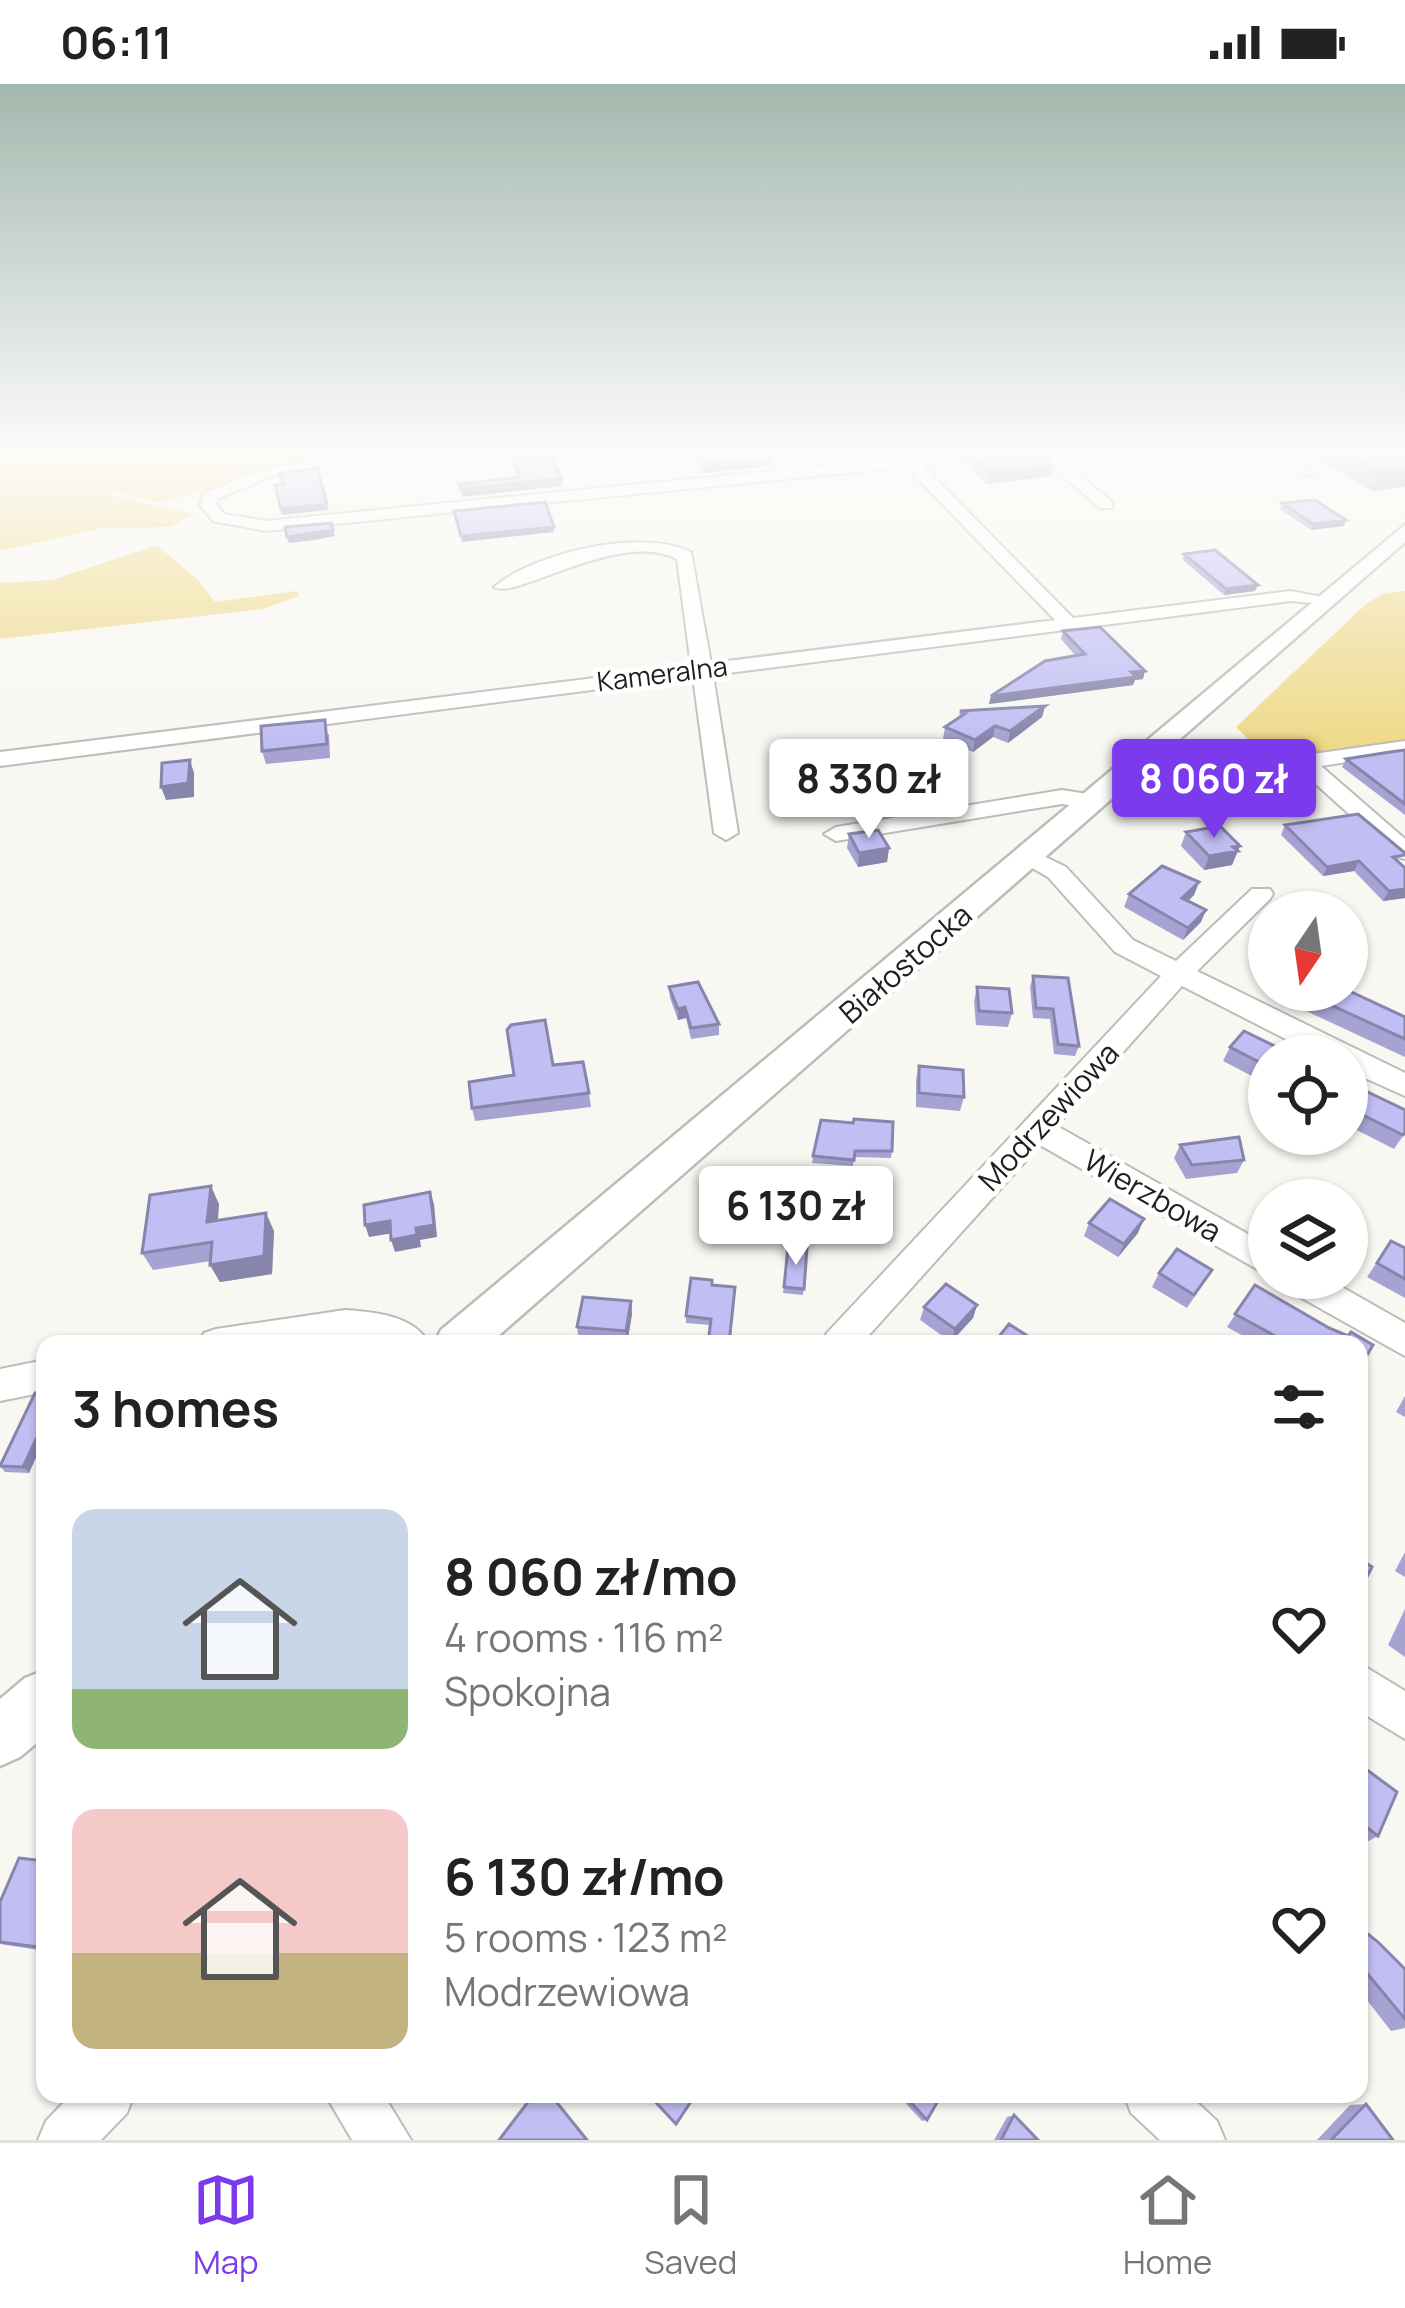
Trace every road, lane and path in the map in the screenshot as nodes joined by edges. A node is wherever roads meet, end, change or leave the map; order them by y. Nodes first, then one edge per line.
1 (623, 550) edge
2 (677, 550) edge
3 (996, 550) edge
4 (1382, 550) edge
5 (503, 587) dead end
6 (1324, 599) junction
7 (1069, 624) junction
8 (700, 668) junction
9 (1405, 747) edge
10 (0, 758) edge
11 (1305, 763) junction
12 (1131, 767) junction
13 (1092, 801) junction
14 (726, 833) dead end
15 (836, 835) dead end
16 (1402, 848) edge
17 (1029, 856) junction
18 (1248, 906) edge
19 (1177, 974) junction
20 (1300, 1035) edge
21 (1368, 1068) edge
22 (1405, 1085) edge
23 (1036, 1129) junction
24 (1248, 1250) edge
25 (1332, 1299) edge
26 (277, 1335) edge
27 (401, 1335) edge
28 (468, 1335) edge
29 (861, 1335) edge
30 (1405, 1341) edge
31 (36, 1378) edge
32 (0, 1385) edge
33 (1368, 1690) edge
34 (36, 1706) edge
35 (1405, 1717) edge
36 (0, 1737) edge
37 (100, 2103) edge
38 (357, 2103) edge
39 (1159, 2103) edge
40 (65, 2140) edge
41 (384, 2140) edge
42 (1198, 2140) edge

1 - 5 street
2 - 8 street
3 - 7 street
4 - 6 street, Białostocka
6 - 7 street, Kameralna
6 - 12 street, Białostocka
7 - 8 street, Kameralna
8 - 10 street, Kameralna
8 - 14 street
9 - 11 street
11 - 12 street
11 - 16 street
12 - 13 street, Białostocka
13 - 15 street
13 - 17 street, Białostocka
17 - 19 street
17 - 28 street, Białostocka
18 - 19 street, Modrzewiowa
19 - 20 street
19 - 23 street, Modrzewiowa
21 - 22 street
23 - 24 street, Wierzbowa
23 - 29 street, Modrzewiowa
25 - 30 street
26 - 27 street
31 - 32 street
33 - 35 street
34 - 36 street
37 - 40 street
38 - 41 street
39 - 42 street

